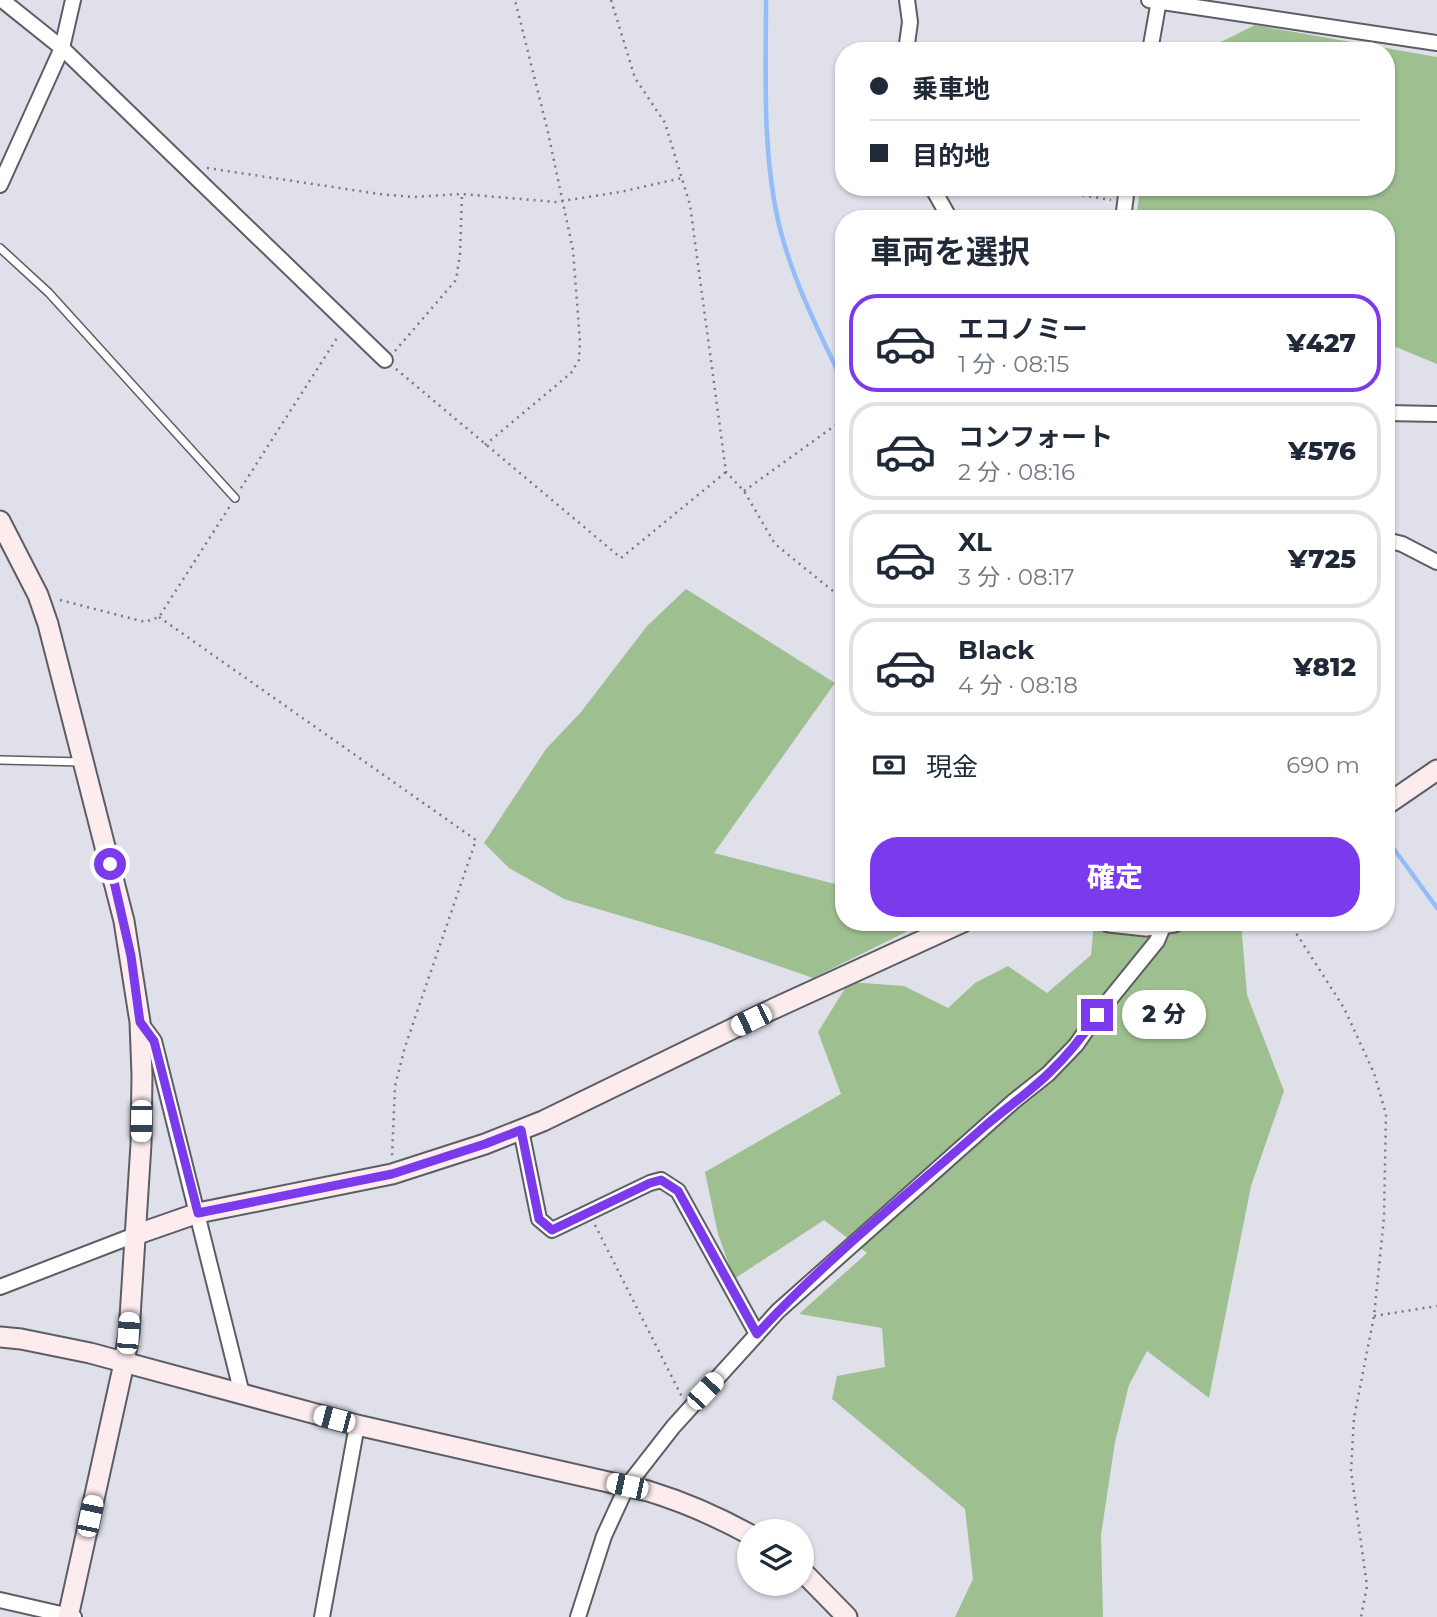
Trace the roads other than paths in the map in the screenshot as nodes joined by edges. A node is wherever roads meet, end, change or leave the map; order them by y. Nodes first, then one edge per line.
1 (2, 0) edge
2 (73, 0) edge
3 (907, 0) edge
4 (1156, 1) edge
5 (907, 42) edge
6 (1151, 42) edge
7 (1437, 43) edge
8 (62, 48) junction
9 (0, 185) edge
10 (0, 248) edge
11 (385, 360) road end
12 (1395, 413) edge
13 (1437, 414) edge
14 (235, 498) road end
15 (0, 521) edge
16 (1395, 542) edge
17 (1437, 562) edge
18 (0, 760) edge
19 (83, 762) junction
20 (1437, 771) edge
21 (1395, 800) edge
22 (943, 931) edge
23 (1164, 931) edge
24 (140, 1022) junction
25 (521, 1130) junction
26 (198, 1213) junction
27 (135, 1235) junction
28 (0, 1287) edge
29 (757, 1334) junction
30 (0, 1337) edge
31 (124, 1363) junction
32 (242, 1394) junction
33 (357, 1425) junction
34 (627, 1486) junction
35 (737, 1527) edge
36 (814, 1583) edge
37 (0, 1600) edge
38 (70, 1617) edge
39 (323, 1617) edge
40 (578, 1617) edge
41 (847, 1617) edge

1 - 8 street
2 - 8 street
3 - 5 street
4 - 6 street
4 - 7 street
8 - 9 street
8 - 11 street
10 - 14 lane
12 - 13 street
15 - 19 street
16 - 17 street
18 - 19 lane
19 - 24 street
20 - 21 street
22 - 25 street
23 - 29 street
24 - 26 street
24 - 27 street
25 - 26 street
25 - 29 street
26 - 27 street
26 - 32 street
27 - 28 street
27 - 31 street
29 - 34 street
30 - 31 street
31 - 32 street
31 - 38 street
32 - 33 street
33 - 34 street
33 - 39 street
34 - 35 street
34 - 40 street
36 - 41 street
37 - 38 street

